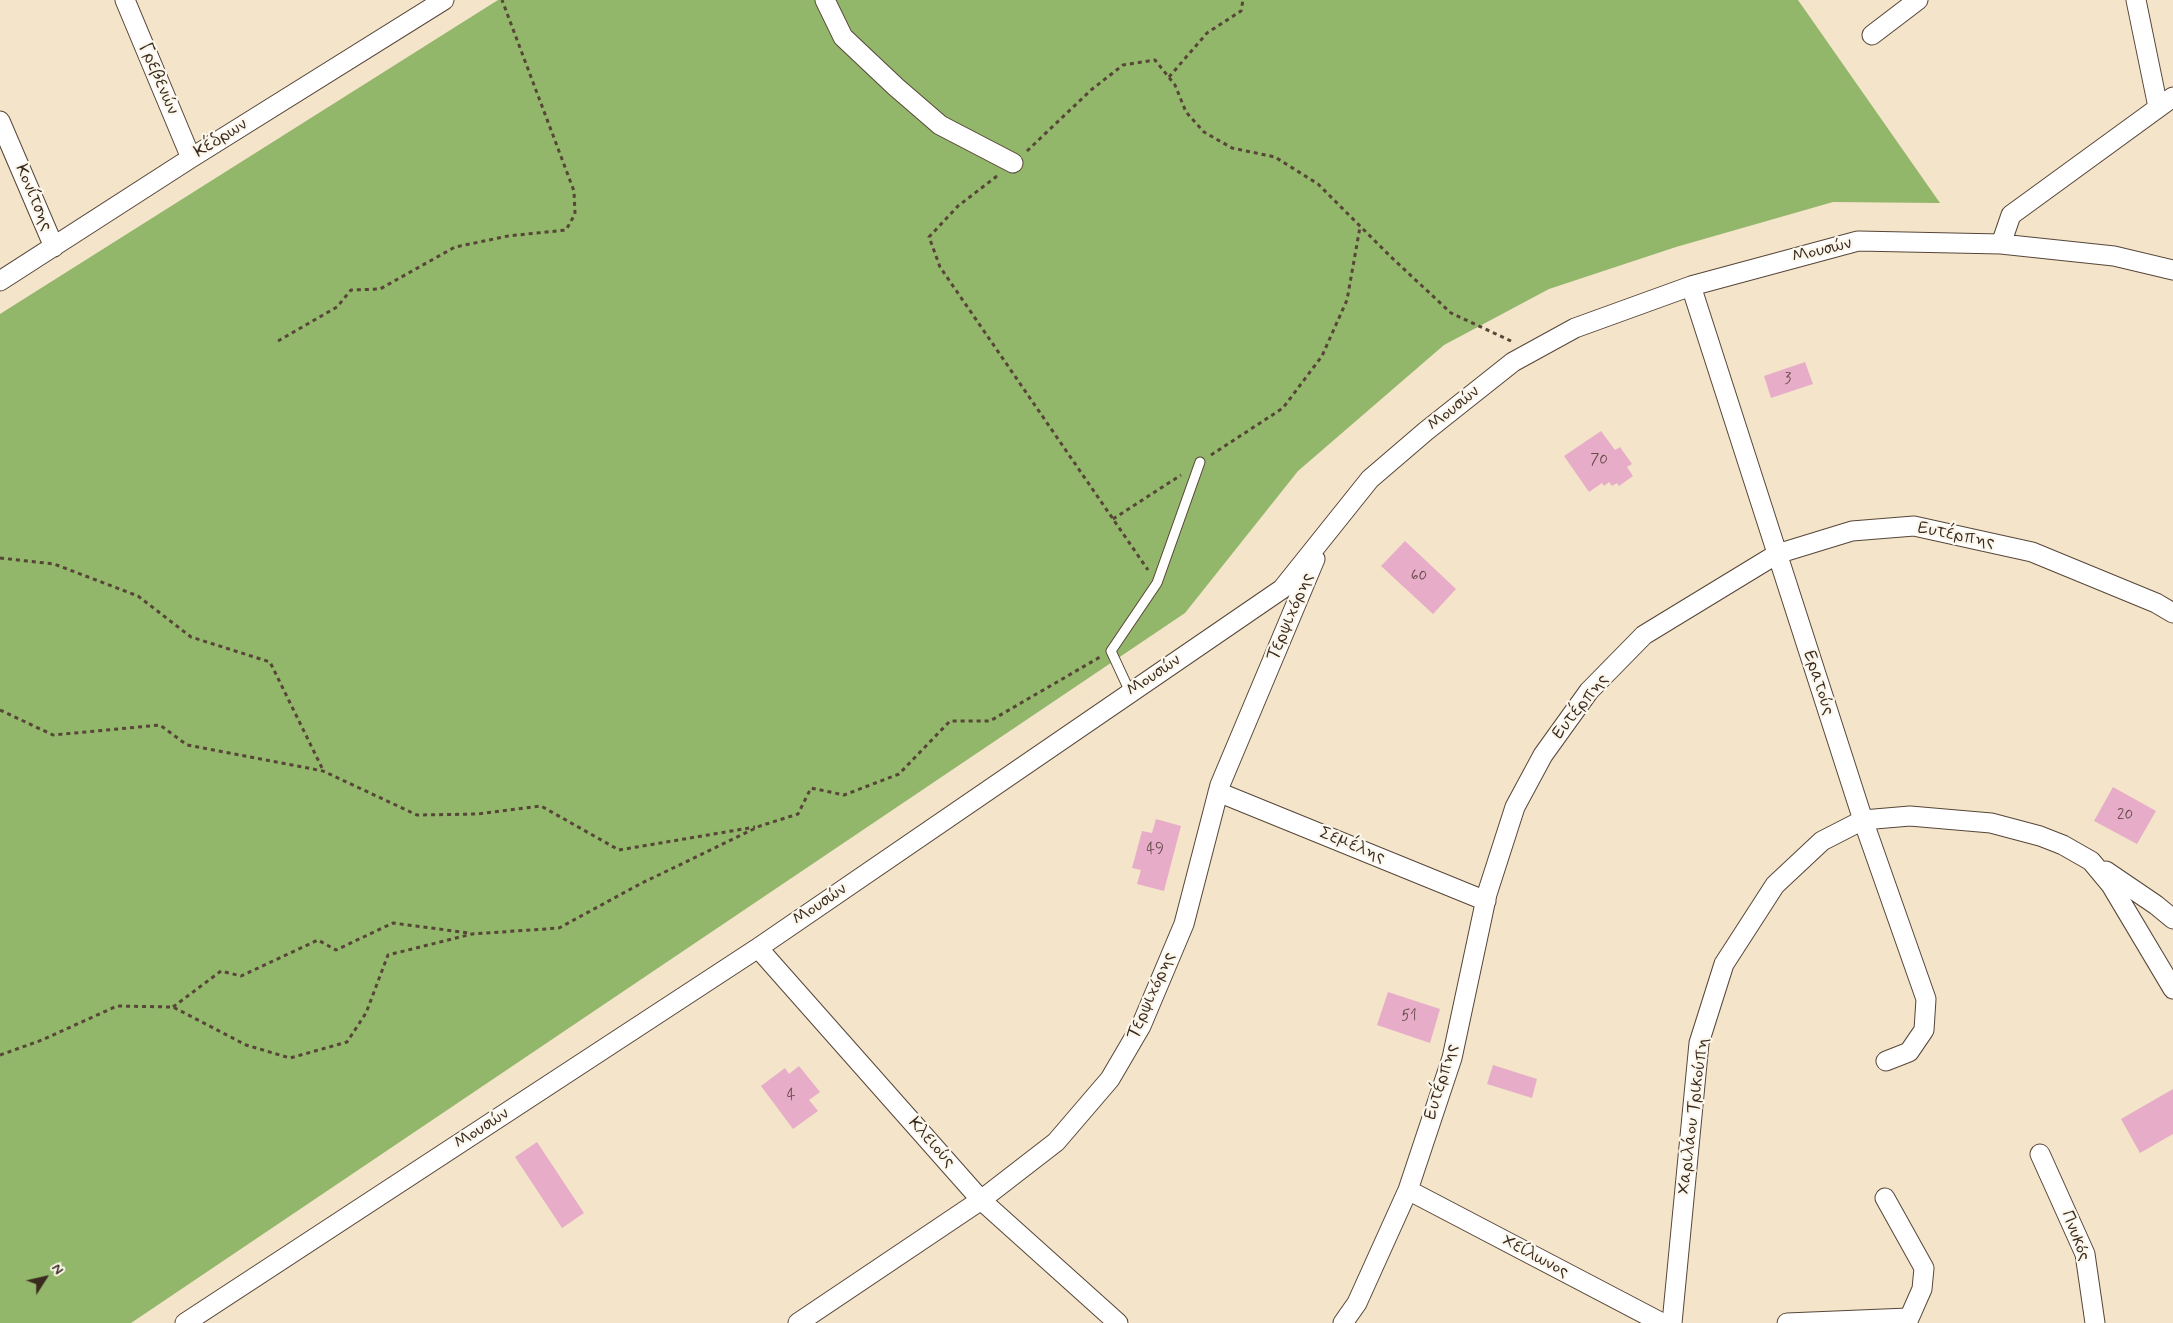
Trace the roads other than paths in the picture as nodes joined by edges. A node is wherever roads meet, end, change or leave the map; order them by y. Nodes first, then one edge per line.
1 (124, 0) edge
2 (444, 0) edge
3 (824, 0) edge
4 (1918, 0) edge
5 (2136, 0) edge
6 (1872, 35) dead end
7 (2166, 102) edge
8 (0, 121) edge
9 (191, 158) junction
10 (1013, 163) road end
11 (2001, 244) junction
12 (54, 247) junction
13 (2173, 270) edge
14 (0, 281) edge
15 (1691, 286) junction
16 (1200, 462) road end
17 (1325, 537) junction
18 (1777, 554) junction
19 (1282, 589) junction
20 (1296, 603) junction
21 (2173, 613) edge
22 (1130, 692) junction
23 (1218, 792) junction
24 (1863, 820) junction
25 (2091, 861) junction
26 (1486, 900) junction
27 (2173, 920) edge
28 (758, 948) junction
29 (2173, 989) edge
30 (1886, 1061) dead end
31 (2040, 1154) dead end
32 (1408, 1190) junction
33 (1885, 1198) dead end
34 (981, 1200) junction
35 (1907, 1320) edge
36 (185, 1323) edge
37 (798, 1323) edge
38 (1118, 1323) edge
39 (1344, 1323) edge
40 (1662, 1323) edge
41 (1672, 1323) edge
42 (1787, 1323) edge
43 (2095, 1323) edge

1 - 9 street, Γρεβενών
2 - 9 street, Κέδρων
3 - 10 street
4 - 6 street
5 - 7 street
7 - 11 street
8 - 12 street, Κονίτσης
9 - 12 street, Κέδρων
11 - 13 street, Μουσών
11 - 15 street, Μουσών
12 - 14 street, Κέδρων
15 - 17 street, Μουσών
15 - 18 street, Ερατούς
16 - 22 lane
17 - 19 street, Μουσών
17 - 20 street, Τερψιχόρης
18 - 21 street, Ευτέρπης
18 - 24 street, Ερατούς
18 - 26 street, Ευτέρπης
19 - 20 street
19 - 22 street, Μουσών
20 - 23 street, Τερψιχόρης
22 - 28 street, Μουσών
23 - 26 street, Σεμέλης
23 - 34 street, Τερψιχόρης
24 - 25 street, Χαριλάου Τρικούπη
24 - 30 street, Ερατούς
24 - 41 street, Χαριλάου Τρικούπη
25 - 27 street
25 - 29 street, Χαριλάου Τρικούπη
26 - 32 street, Ευτέρπης
28 - 34 street, Κλειούς
28 - 36 street, Μουσών
31 - 43 street, Πνυκός
32 - 39 street, Ευτέρπης
32 - 40 street, Χείλωνος
33 - 35 street
34 - 37 street, Τερψιχόρης
34 - 38 street, Κλειούς
35 - 42 street

